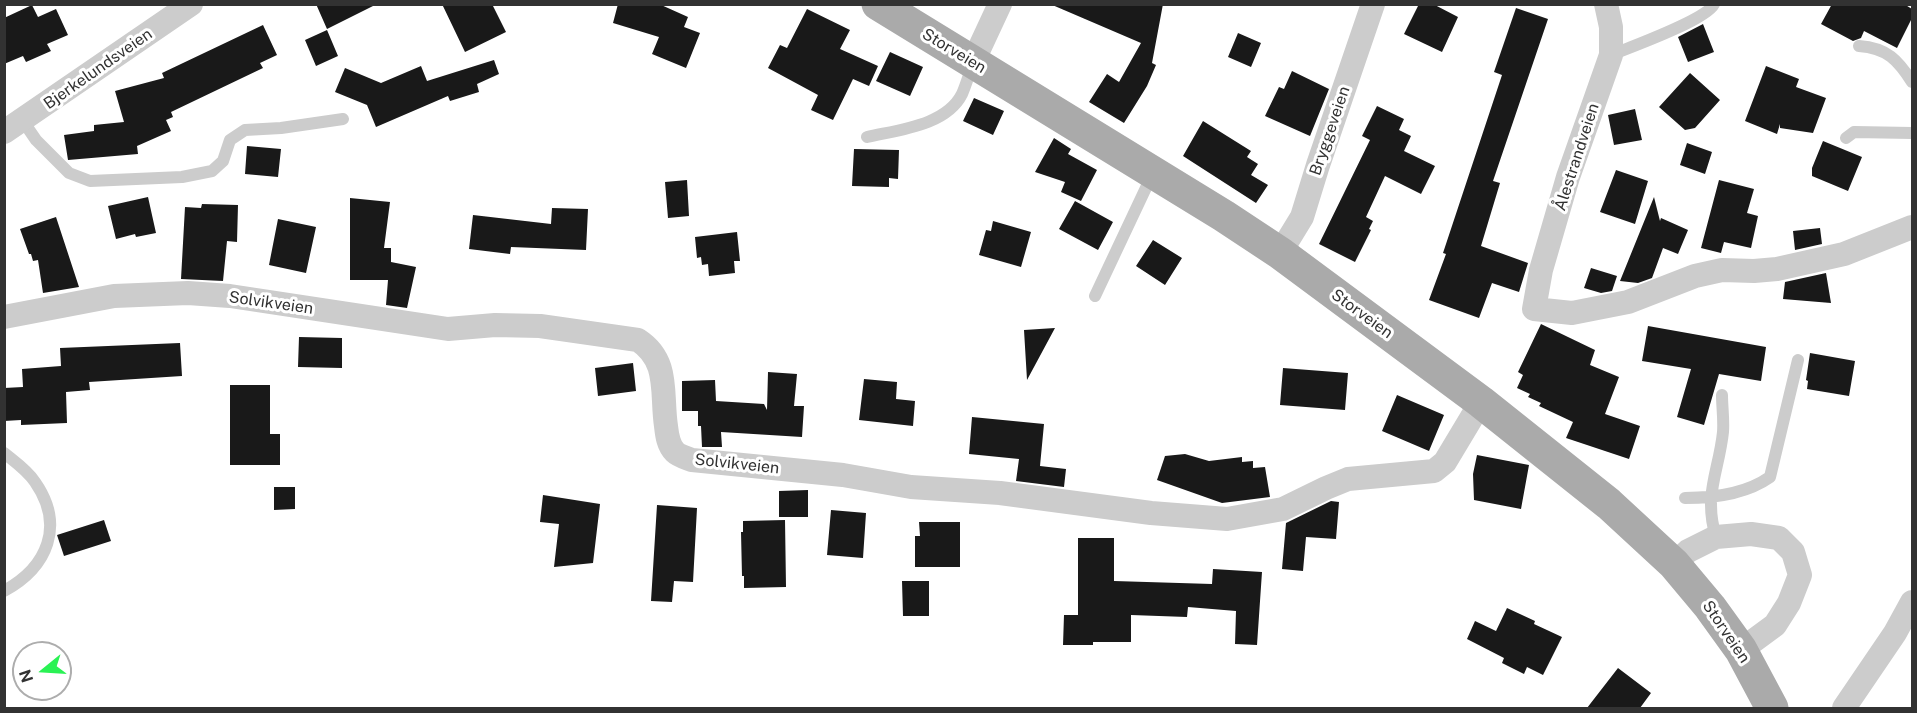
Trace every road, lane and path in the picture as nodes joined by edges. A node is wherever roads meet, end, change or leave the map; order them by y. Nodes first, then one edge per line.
1 (191, 4) edge
2 (878, 4) edge
3 (1000, 4) edge
4 (1373, 4) edge
5 (1606, 4) edge
6 (1714, 4) edge
7 (1859, 46) dead end
8 (1611, 55) junction
9 (973, 62) junction
10 (1912, 82) edge
11 (343, 119) dead end
12 (14, 127) edge
13 (1912, 133) edge
14 (867, 137) dead end
15 (1846, 138) dead end
16 (1153, 171) junction
17 (1912, 227) edge
18 (1280, 253) junction
19 (1095, 296) dead end
20 (4, 317) edge
21 (1798, 360) dead end
22 (1722, 395) dead end
23 (1481, 402) junction
24 (4, 453) edge
25 (1685, 498) dead end
26 (1711, 498) junction
27 (1716, 537) junction
28 (1674, 564) junction
29 (4, 591) edge
30 (1912, 602) edge
31 (1741, 651) junction
32 (1772, 708) edge
33 (1844, 708) edge

1 - 12 street, Bjerkelundsveien
2 - 9 main road, Storveien
3 - 9 street
4 - 18 street, Bryggeveien
5 - 8 street, Ålestrandveien
6 - 8 lane
7 - 10 lane
8 - 17 street, Ålestrandveien
9 - 14 lane
9 - 16 main road, Storveien
11 - 12 lane
13 - 15 lane
16 - 18 main road, Storveien
16 - 19 lane
18 - 23 main road, Storveien
20 - 23 street, Solvikveien
21 - 26 lane
22 - 26 lane
23 - 28 main road, Storveien
24 - 29 lane
25 - 26 lane
26 - 27 lane
27 - 28 street
27 - 31 street
28 - 31 main road, Storveien
30 - 33 street
31 - 32 main road, Storveien

